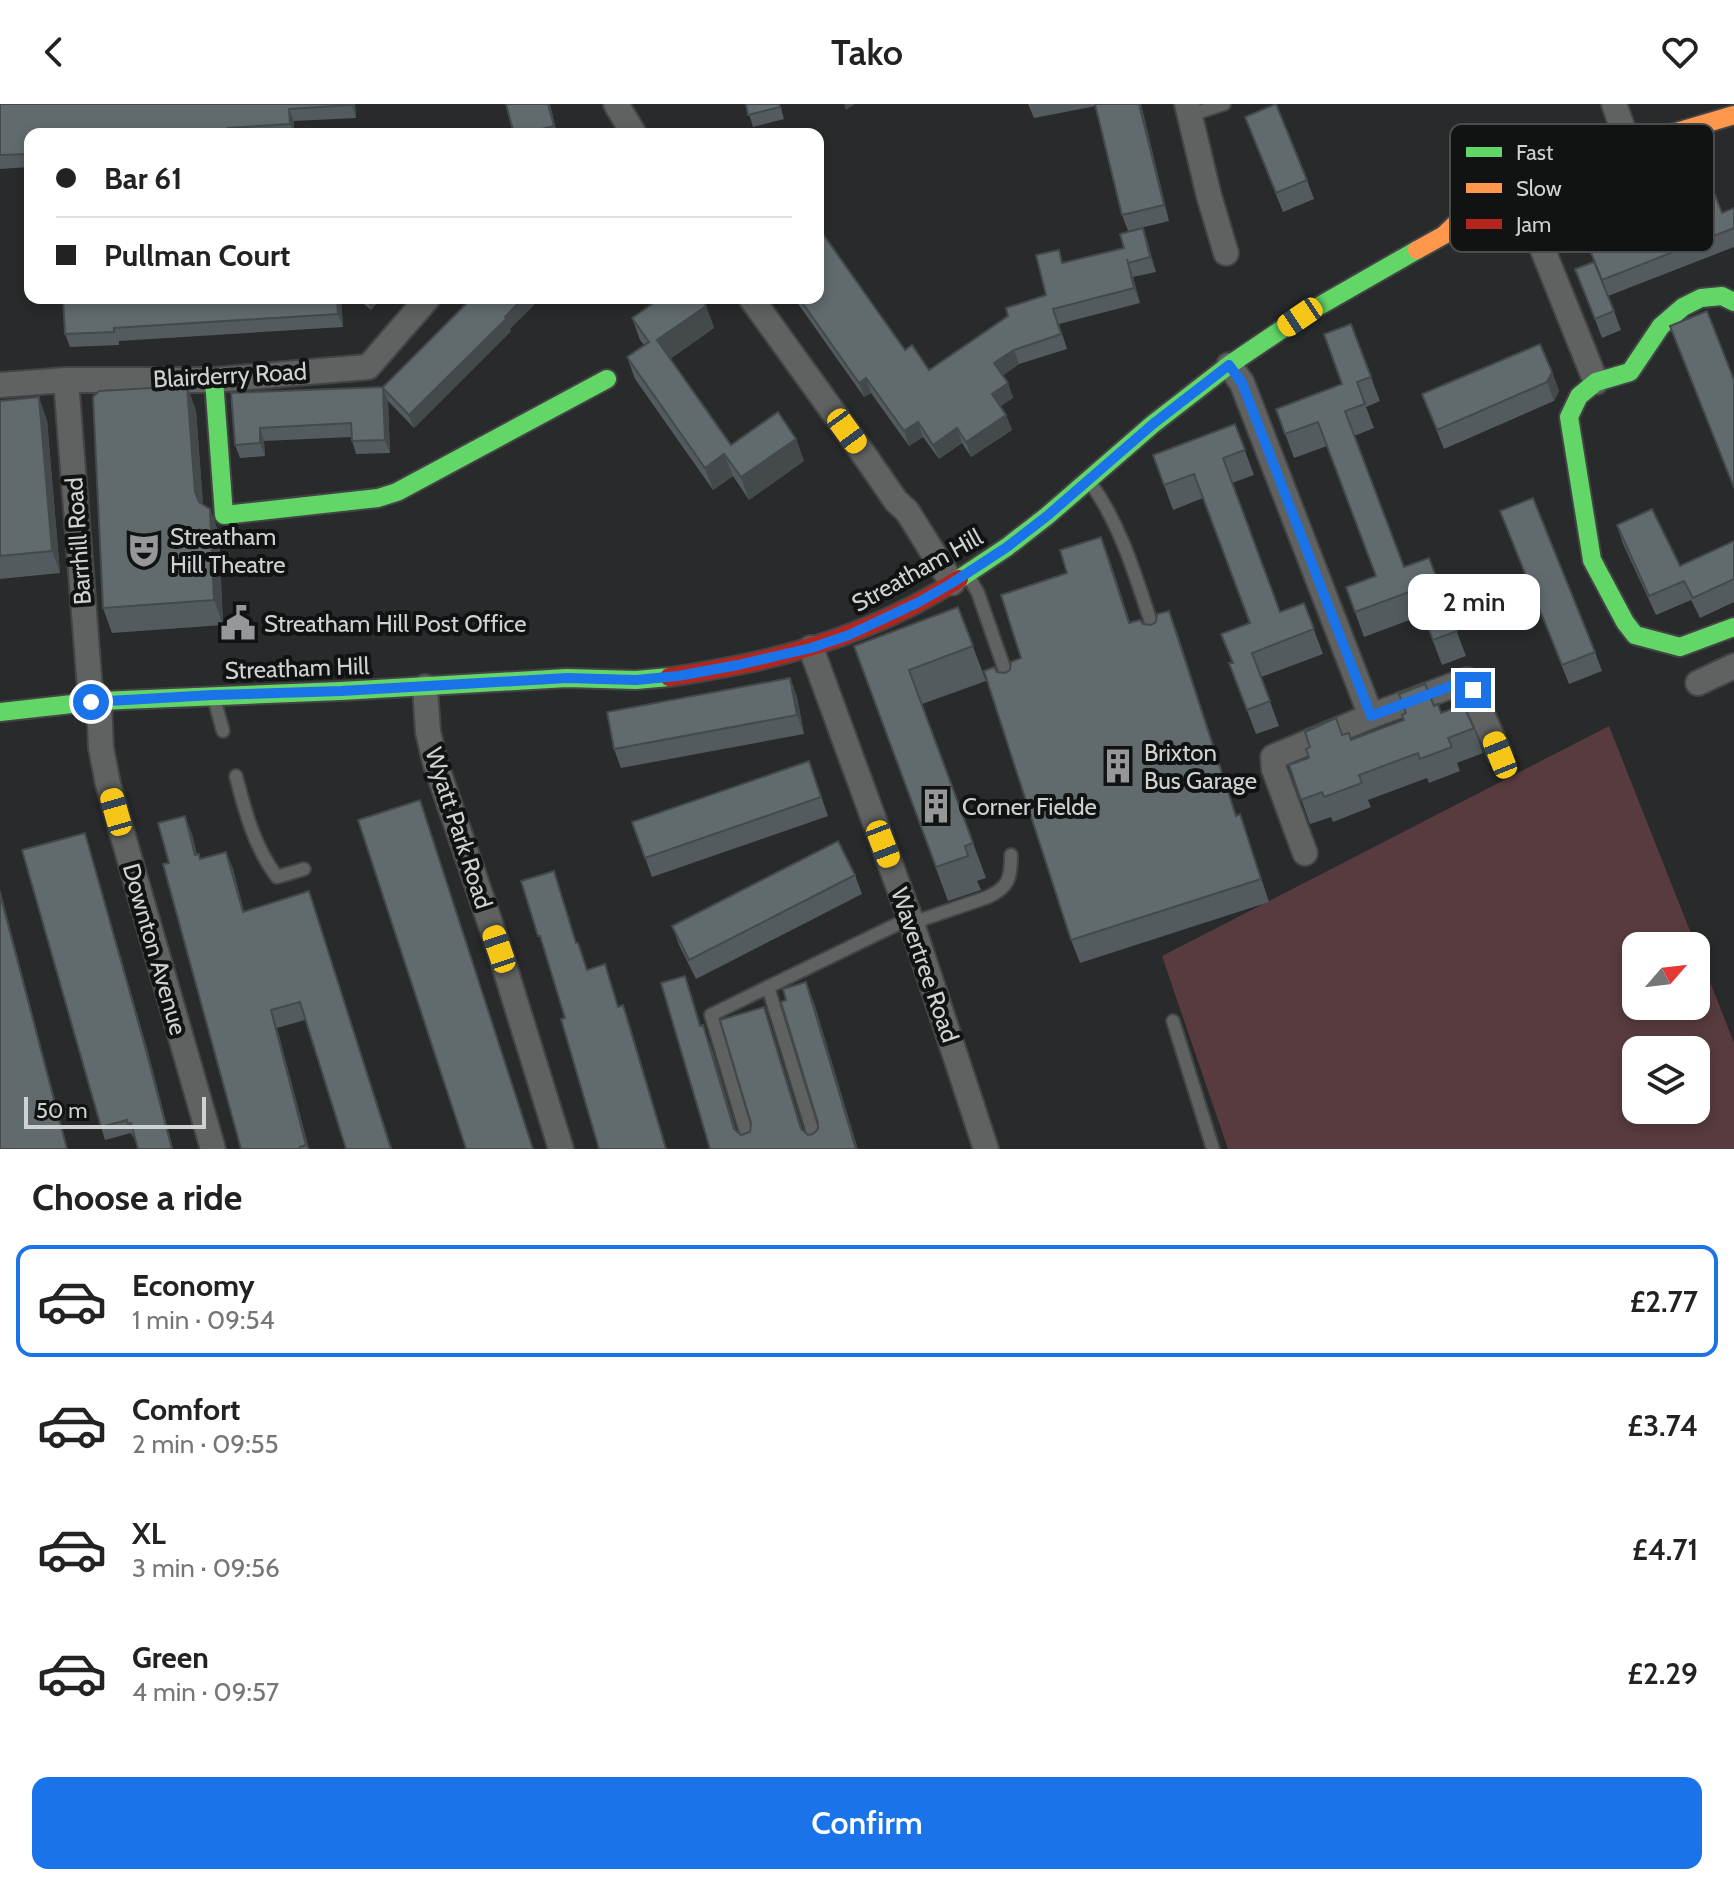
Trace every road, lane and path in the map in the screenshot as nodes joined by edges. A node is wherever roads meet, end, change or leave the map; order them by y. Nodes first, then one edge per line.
1 (616, 104) edge
2 (1224, 104) edge
3 (1614, 104) edge
4 (1189, 110) edge
5 (1734, 115) edge
6 (1621, 124) edge
7 (1704, 124) edge
8 (630, 128) edge
9 (1450, 229) edge
10 (1544, 252) edge
11 (1226, 253) dead end
12 (1734, 302) edge
13 (423, 304) edge
14 (755, 304) edge
15 (1229, 365) junction
16 (607, 379) dead end
17 (66, 380) junction
18 (214, 380) junction
19 (1596, 382) junction
20 (0, 385) edge
21 (1089, 480) junction
22 (959, 578) junction
23 (1734, 627) edge
24 (1157, 640) edge
25 (811, 648) junction
26 (1734, 666) edge
27 (1698, 683) dead end
28 (425, 687) junction
29 (1011, 688) edge
30 (213, 695) junction
31 (95, 701) junction
32 (0, 712) edge
33 (1371, 716) junction
34 (223, 731) dead end
35 (1500, 755) dead end
36 (236, 776) dead end
37 (1305, 853) dead end
38 (1011, 855) dead end
39 (304, 869) dead end
40 (911, 920) junction
41 (768, 987) junction
42 (1173, 1021) dead end
43 (213, 1149) edge
44 (561, 1149) edge
45 (751, 1149) edge
46 (818, 1149) edge
47 (986, 1149) edge
48 (1213, 1149) edge

1 - 8 street
2 - 4 lane
3 - 6 street
4 - 11 street
5 - 7 main road, Streatham Hill
9 - 15 main road, Streatham Hill
10 - 19 street
12 - 19 main road
13 - 18 street, Blairderry Road
14 - 22 street
15 - 21 main road, Streatham Hill
15 - 33 street
16 - 18 main road
17 - 18 street, Blairderry Road
17 - 20 street, Blairderry Road
17 - 31 street, Barrhill Road
19 - 23 main road
21 - 22 main road, Streatham Hill
21 - 24 lane
22 - 25 main road, Streatham Hill
22 - 29 lane
25 - 28 main road, Streatham Hill
25 - 40 street, Wavertree Road
26 - 27 street
28 - 30 main road, Streatham Hill
28 - 44 street, Wyatt Park Road
30 - 31 main road, Streatham Hill
30 - 34 lane
31 - 32 main road, Streatham Hill
31 - 43 street, Downton Avenue
33 - 35 street
33 - 37 street
36 - 39 lane
38 - 40 lane
40 - 41 lane
40 - 47 street, Wavertree Road
41 - 45 lane
41 - 46 lane
42 - 48 lane

